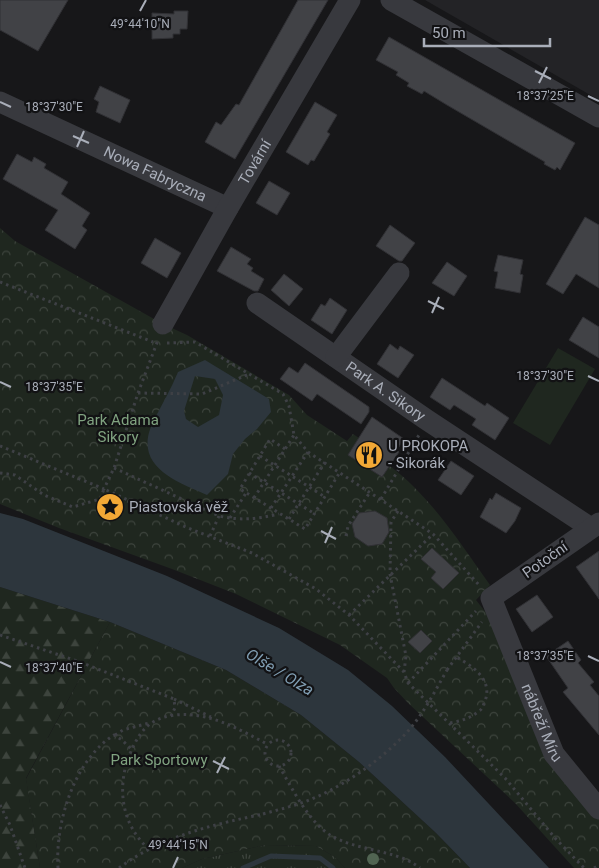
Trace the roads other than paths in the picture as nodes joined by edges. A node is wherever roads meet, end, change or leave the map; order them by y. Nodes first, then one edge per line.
1 (350, 0) edge
2 (391, 0) edge
3 (0, 102) edge
4 (599, 117) edge
5 (228, 208) junction
6 (399, 273) dead end
7 (257, 303) dead end
8 (160, 334) road end
9 (336, 357) junction
10 (595, 525) edge
11 (492, 603) joint
12 (599, 809) edge

1 - 5 street, Tovární
2 - 4 street
3 - 5 street, Nowa Fabryczna
5 - 8 street, Tovární
6 - 9 street
7 - 9 street, Park A. Sikory
9 - 10 street, Park A. Sikory
10 - 11 street, Potoční
11 - 12 street, nábřeží Míru

